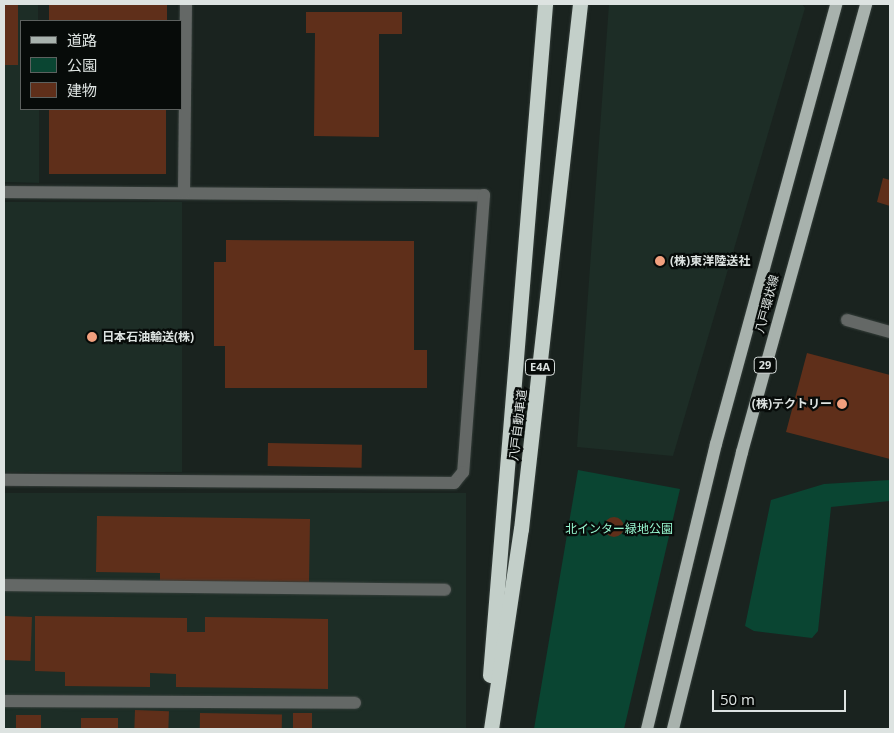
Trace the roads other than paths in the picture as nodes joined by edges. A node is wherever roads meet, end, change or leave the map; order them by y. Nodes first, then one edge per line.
1 (186, 4) edge
2 (545, 4) edge
3 (580, 4) edge
4 (836, 4) edge
5 (866, 4) edge
6 (4, 192) edge
7 (184, 193) junction
8 (847, 320) dead end
9 (890, 332) edge
10 (4, 480) edge
11 (4, 585) edge
12 (445, 590) dead end
13 (4, 701) edge
14 (355, 703) dead end
15 (486, 729) edge
16 (491, 729) edge
17 (648, 729) edge
18 (673, 729) edge

1 - 7 street
2 - 15 highway, 八戸自動車道 / E4A
3 - 16 highway, 八戸自動車道 / E4A
4 - 17 main road, 八戸環状線 / 29
5 - 18 main road, 八戸環状線 / 29
6 - 7 street
7 - 10 street
8 - 9 street
11 - 12 street
13 - 14 street

